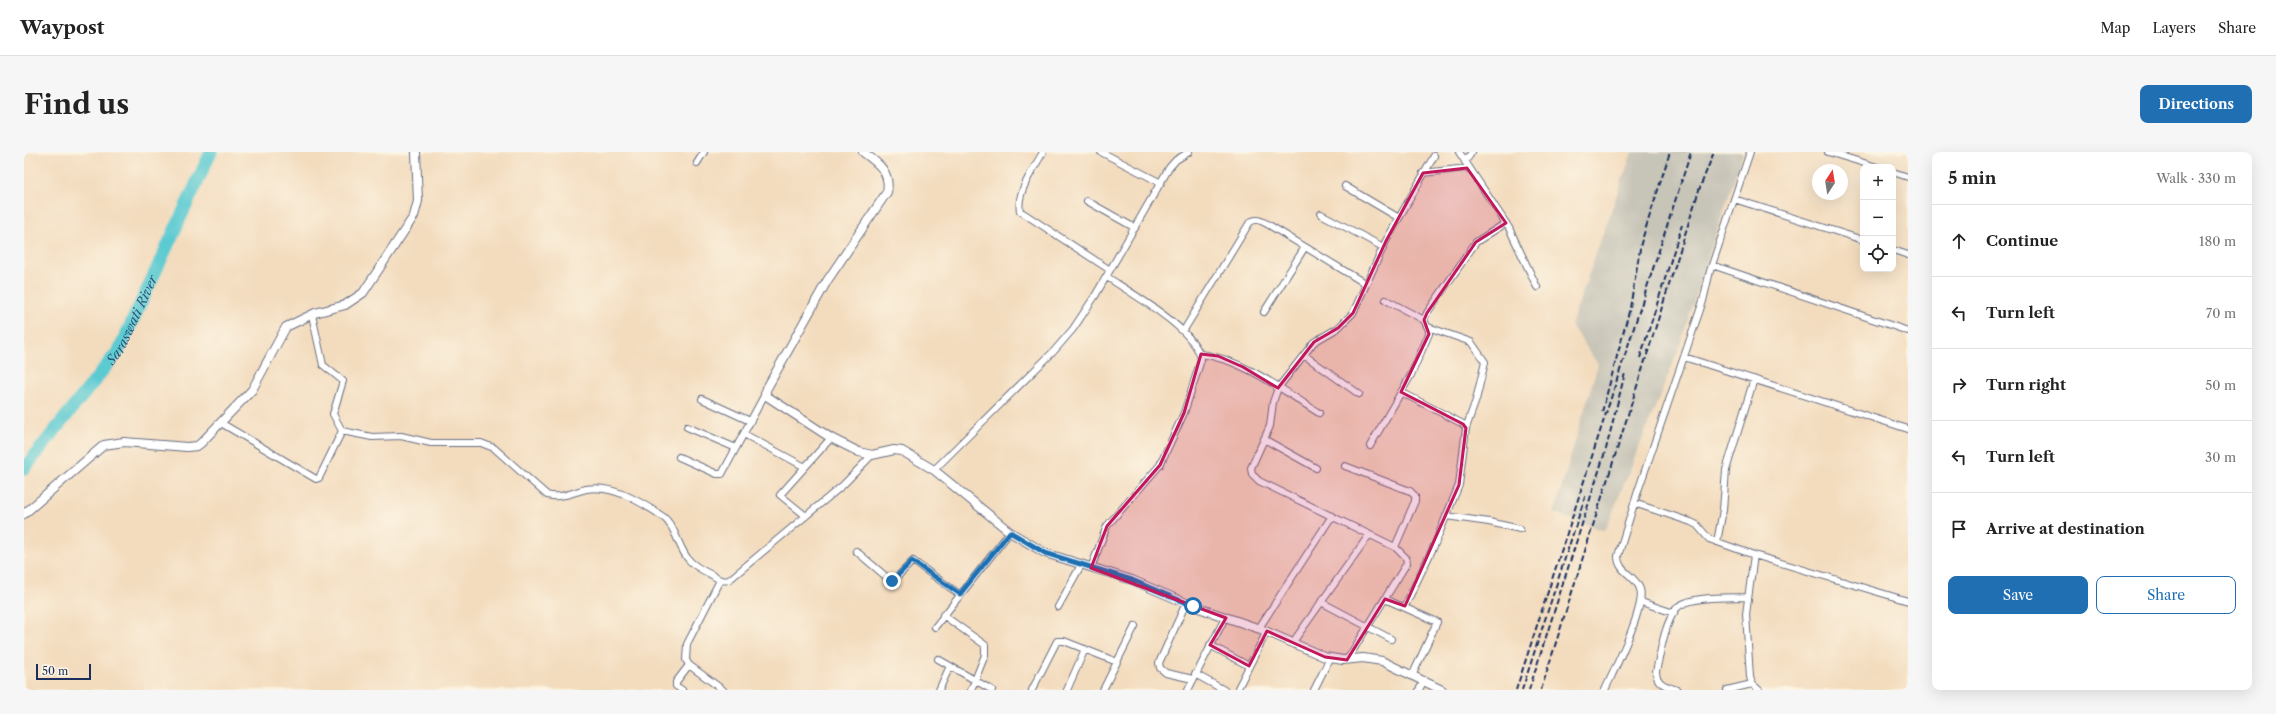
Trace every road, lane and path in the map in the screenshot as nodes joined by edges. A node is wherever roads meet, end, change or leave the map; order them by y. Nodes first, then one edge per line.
1 (416, 152) edge
2 (704, 152) edge
3 (863, 152) edge
4 (1043, 152) edge
5 (1101, 152) edge
6 (1189, 152) edge
7 (1459, 152) edge
8 (1472, 152) edge
9 (1750, 152) edge
10 (1828, 152) edge
11 (1434, 156) dead end
12 (697, 163) dead end
13 (1867, 164) edge
14 (1466, 165) junction
15 (1423, 173) junction
16 (1896, 173) edge
17 (1908, 177) edge
18 (1161, 183) junction
19 (1345, 186) dead end
20 (1734, 199) junction
21 (1087, 201) dead end
22 (1321, 214) dead end
23 (1399, 218) junction
24 (1506, 223) junction
25 (1135, 228) junction
26 (1860, 239) edge
27 (1305, 247) junction
28 (1383, 247) junction
29 (1896, 251) edge
30 (1908, 255) edge
31 (1712, 265) junction
32 (1110, 270) junction
33 (1107, 277) junction
34 (1366, 284) junction
35 (1537, 287) dead end
36 (1386, 300) dead end
37 (1264, 312) dead end
38 (312, 315) junction
39 (1424, 320) junction
40 (1428, 327) junction
41 (1184, 330) junction
42 (1908, 331) edge
43 (1201, 354) junction
44 (1304, 356) junction
45 (1684, 357) junction
46 (1754, 379) junction
47 (1278, 388) junction
48 (1401, 392) junction
49 (766, 394) junction
50 (1359, 394) dead end
51 (702, 400) dead end
52 (1319, 413) dead end
53 (750, 421) junction
54 (221, 423) junction
55 (687, 427) dead end
56 (1466, 428) junction
57 (1908, 429) edge
58 (342, 431) junction
59 (744, 434) junction
60 (831, 438) junction
61 (1264, 439) junction
62 (1370, 446) dead end
63 (736, 448) junction
64 (872, 455) junction
65 (679, 457) dead end
66 (1345, 466) dead end
67 (805, 467) junction
68 (1316, 468) dead end
69 (934, 470) junction
70 (1634, 503) junction
71 (24, 514) edge
72 (806, 516) junction
73 (1332, 516) junction
74 (1446, 516) junction
75 (1520, 529) dead end
76 (1010, 532) junction
77 (1369, 535) junction
78 (1717, 542) junction
79 (1395, 547) junction
80 (856, 551) dead end
81 (1754, 555) junction
82 (1081, 565) junction
83 (1092, 568) junction
84 (720, 580) junction
85 (960, 594) junction
86 (1748, 596) junction
87 (1385, 599) junction
88 (1908, 601) edge
89 (1321, 602) junction
90 (1641, 602) junction
91 (1186, 603) junction
92 (1405, 606) junction
93 (1058, 607) dead end
94 (1674, 613) junction
95 (943, 615) junction
96 (1225, 618) junction
97 (1135, 626) dead end
98 (935, 627) dead end
99 (1367, 628) junction
100 (1263, 630) junction
101 (1391, 639) dead end
102 (1293, 642) junction
103 (1210, 645) junction
104 (1085, 649) junction
105 (1330, 658) junction
106 (938, 659) dead end
107 (1347, 660) junction
108 (1117, 662) junction
109 (689, 665) junction
110 (950, 666) junction
111 (1249, 666) junction
112 (1413, 674) junction
113 (1194, 677) junction
114 (1424, 680) junction
115 (974, 681) junction
116 (1752, 684) junction
117 (682, 690) edge
118 (723, 690) edge
119 (939, 690) edge
120 (971, 690) edge
121 (992, 690) edge
122 (1032, 690) edge
123 (1066, 690) edge
124 (1104, 690) edge
125 (1188, 690) edge
126 (1224, 690) edge
127 (1237, 690) edge
128 (1314, 690) edge
129 (1420, 690) edge
130 (1442, 690) edge
131 (1605, 690) edge
132 (1677, 690) edge
133 (1727, 690) edge
134 (1759, 690) edge

1 - 38 street
2 - 12 street
3 - 49 street
4 - 32 street
5 - 18 street
6 - 18 street
7 - 14 street
8 - 14 street
9 - 20 street
10 - 13 street
11 - 15 street
14 - 15 street
14 - 24 street
15 - 23 street
16 - 17 street
18 - 25 street
19 - 23 street
20 - 26 street
20 - 31 street
21 - 25 street
22 - 28 street
23 - 28 street
24 - 35 street
24 - 39 street
25 - 32 street
27 - 34 street
27 - 37 street
27 - 41 street
28 - 34 street
29 - 30 street
31 - 42 street
31 - 45 street
32 - 33 street
33 - 41 street
33 - 69 street
34 - 44 street
36 - 39 street
38 - 54 street
38 - 58 street
39 - 40 street
40 - 48 street
40 - 56 street
41 - 43 street
43 - 47 street
43 - 83 street
44 - 47 street
44 - 50 street
45 - 46 street
45 - 70 street
46 - 57 street
46 - 78 street
47 - 52 street
47 - 61 street
48 - 56 street
48 - 62 street
49 - 53 street
49 - 60 street
51 - 53 street
53 - 59 street
54 - 58 street
54 - 71 street
55 - 63 street
56 - 74 street
58 - 84 street
59 - 63 street
59 - 67 street
60 - 64 street
60 - 67 street
61 - 68 street
61 - 73 street
63 - 65 street
64 - 69 street
64 - 72 street
66 - 79 street
67 - 72 street
69 - 76 street
70 - 78 street
70 - 90 street
72 - 84 street
73 - 77 street
73 - 100 street
74 - 75 street
74 - 92 street
76 - 82 street
76 - 85 street
77 - 79 street
77 - 89 street
78 - 81 street
79 - 87 street
80 - 85 street
81 - 86 street
81 - 88 street
82 - 83 street
82 - 93 street
83 - 91 street
84 - 109 street
85 - 95 street
86 - 94 street
86 - 116 street
87 - 92 street
87 - 99 street
89 - 99 street
89 - 102 street
90 - 94 street
90 - 131 street
91 - 96 street
91 - 113 street
92 - 112 street
94 - 132 street
95 - 98 street
95 - 115 street
96 - 100 street
96 - 103 street
97 - 108 street
99 - 101 street
99 - 107 street
100 - 102 street
100 - 111 street
102 - 105 street
103 - 111 street
103 - 113 street
104 - 108 street
104 - 122 street
104 - 123 street
105 - 107 street
105 - 128 street
106 - 110 street
107 - 112 street
108 - 124 street
109 - 117 street
109 - 118 street
110 - 115 street
110 - 119 street
111 - 127 street
112 - 114 street
113 - 125 street
113 - 126 street
114 - 129 street
114 - 130 street
115 - 120 street
115 - 121 street
116 - 133 street
116 - 134 street

